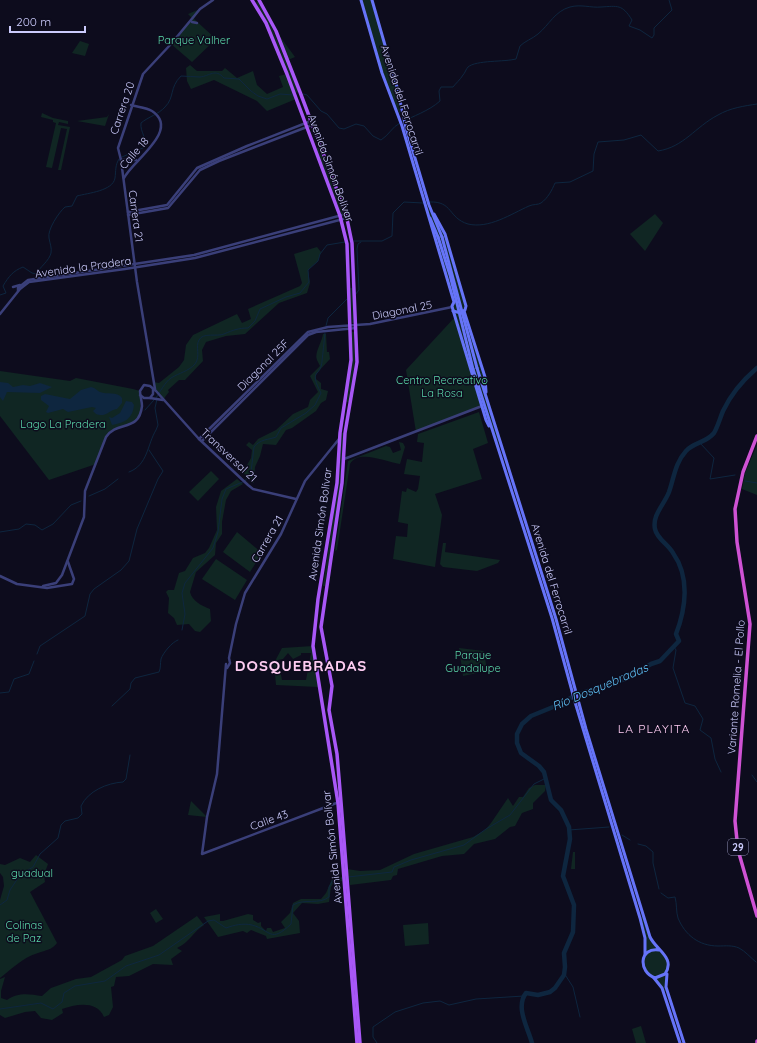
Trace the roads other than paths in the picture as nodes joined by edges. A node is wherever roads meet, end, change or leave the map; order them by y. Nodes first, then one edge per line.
1 (213, 0) edge
2 (252, 0) edge
3 (259, 0) edge
4 (361, 0) edge
5 (372, 0) edge
6 (191, 22) junction
7 (197, 22) dead end
8 (131, 105) junction
9 (402, 119) junction
10 (311, 123) junction
11 (306, 125) junction
12 (404, 125) junction
13 (118, 148) joint
14 (121, 160) junction
15 (138, 160) junction
16 (123, 179) junction
17 (432, 211) junction
18 (128, 213) junction
19 (427, 213) junction
20 (346, 216) junction
21 (341, 218) junction
22 (440, 237) junction
23 (135, 266) junction
24 (21, 285) junction
25 (13, 287) dead end
26 (18, 292) junction
27 (454, 302) junction
28 (465, 304) junction
29 (453, 310) junction
30 (464, 311) junction
31 (0, 314) edge
32 (357, 326) junction
33 (350, 327) junction
34 (475, 369) junction
35 (152, 382) junction
36 (151, 387) junction
37 (156, 391) junction
38 (140, 395) junction
39 (149, 398) junction
40 (164, 400) junction
41 (487, 400) junction
42 (482, 406) junction
43 (141, 408) junction
44 (492, 430) junction
45 (757, 436) edge
46 (339, 439) junction
47 (201, 440) junction
48 (344, 459) junction
49 (296, 499) junction
50 (68, 560) junction
51 (72, 574) junction
52 (0, 576) edge
53 (62, 576) junction
54 (63, 585) junction
55 (43, 586) junction
56 (573, 691) junction
57 (577, 702) junction
58 (340, 802) junction
59 (202, 854) joint
60 (346, 873) junction
61 (757, 916) edge
62 (659, 950) junction
63 (645, 954) junction
64 (667, 971) junction
65 (653, 978) junction
66 (358, 1043) edge
67 (680, 1043) edge
68 (684, 1043) edge

1 - 6 street
2 - 11 main road, Avenida Simón Bolívar
3 - 10 main road, Avenida Simón Bolívar
4 - 9 main road, Avenida del Ferrocarril
5 - 9 main road, Avenida del Ferrocarril
6 - 7 street
6 - 8 street, Carrera 20
8 - 13 street, Carrera 20
8 - 15 street, Calle 18
9 - 12 main road, Avenida del Ferrocarril
10 - 11 street
10 - 20 main road, Avenida Simón Bolívar
11 - 18 street
11 - 21 main road, Avenida Simón Bolívar
12 - 17 main road, Avenida del Ferrocarril
12 - 19 main road, Avenida del Ferrocarril
13 - 14 street, Carrera 21
14 - 15 street
14 - 16 street, Carrera 21
15 - 16 street, Calle 18
16 - 18 street, Carrera 21
17 - 22 main road, Avenida del Ferrocarril
17 - 28 main road
18 - 23 street, Carrera 21
19 - 22 main road, Avenida del Ferrocarril
19 - 27 main road
20 - 21 street, Avenida la Pradera
20 - 32 main road, Avenida Simón Bolívar
21 - 23 street, Avenida la Pradera
21 - 33 main road, Avenida Simón Bolívar
22 - 34 main road, Avenida del Ferrocarril, bridge
23 - 24 street, Avenida la Pradera
23 - 26 street, Avenida la Pradera
23 - 35 street, Carrera 21
24 - 25 street
24 - 26 street, Avenida la Pradera
26 - 31 street
27 - 28 main road
27 - 29 main road
28 - 30 main road
29 - 30 main road
29 - 32 street, Diagonal 25
29 - 42 main road
30 - 41 main road
32 - 33 street, Diagonal 25
32 - 48 main road, Avenida Simón Bolívar
33 - 46 main road, Avenida Simón Bolívar
33 - 47 street, Diagonal 25F
34 - 41 main road, Avenida del Ferrocarril
34 - 44 main road, Avenida del Ferrocarril
35 - 36 street, Carrera 21
35 - 37 street, Carrera 21
36 - 37 street, Transversal 21
36 - 38 street
36 - 39 street
37 - 40 street, Transversal 21
38 - 39 street
38 - 43 street
39 - 40 street
39 - 43 street
40 - 47 street, Transversal 21
41 - 56 main road, Avenida del Ferrocarril
42 - 44 main road
42 - 48 street
43 - 50 street
44 - 56 main road, Avenida del Ferrocarril
45 - 61 highway, Variante Romelia - El Pollo / 29
46 - 49 street, Carrera 21
46 - 58 main road, Avenida Simón Bolívar
47 - 49 street, Transversal 21
48 - 58 main road, Avenida Simón Bolívar
49 - 59 street, Carrera 21
50 - 51 street
50 - 53 street
51 - 53 street
51 - 54 street
52 - 55 street
53 - 54 street
53 - 55 street
54 - 55 street
56 - 57 main road, Avenida del Ferrocarril
57 - 62 main road, Avenida del Ferrocarril
57 - 63 main road, Avenida del Ferrocarril
58 - 59 street, Calle 43
58 - 60 main road, Avenida Simón Bolívar
58 - 60 main road, Avenida Simón Bolívar
60 - 66 main road, Avenida Simón Bolívar
62 - 63 main road
62 - 64 main road
63 - 65 main road
64 - 65 main road
64 - 68 main road
65 - 67 main road

